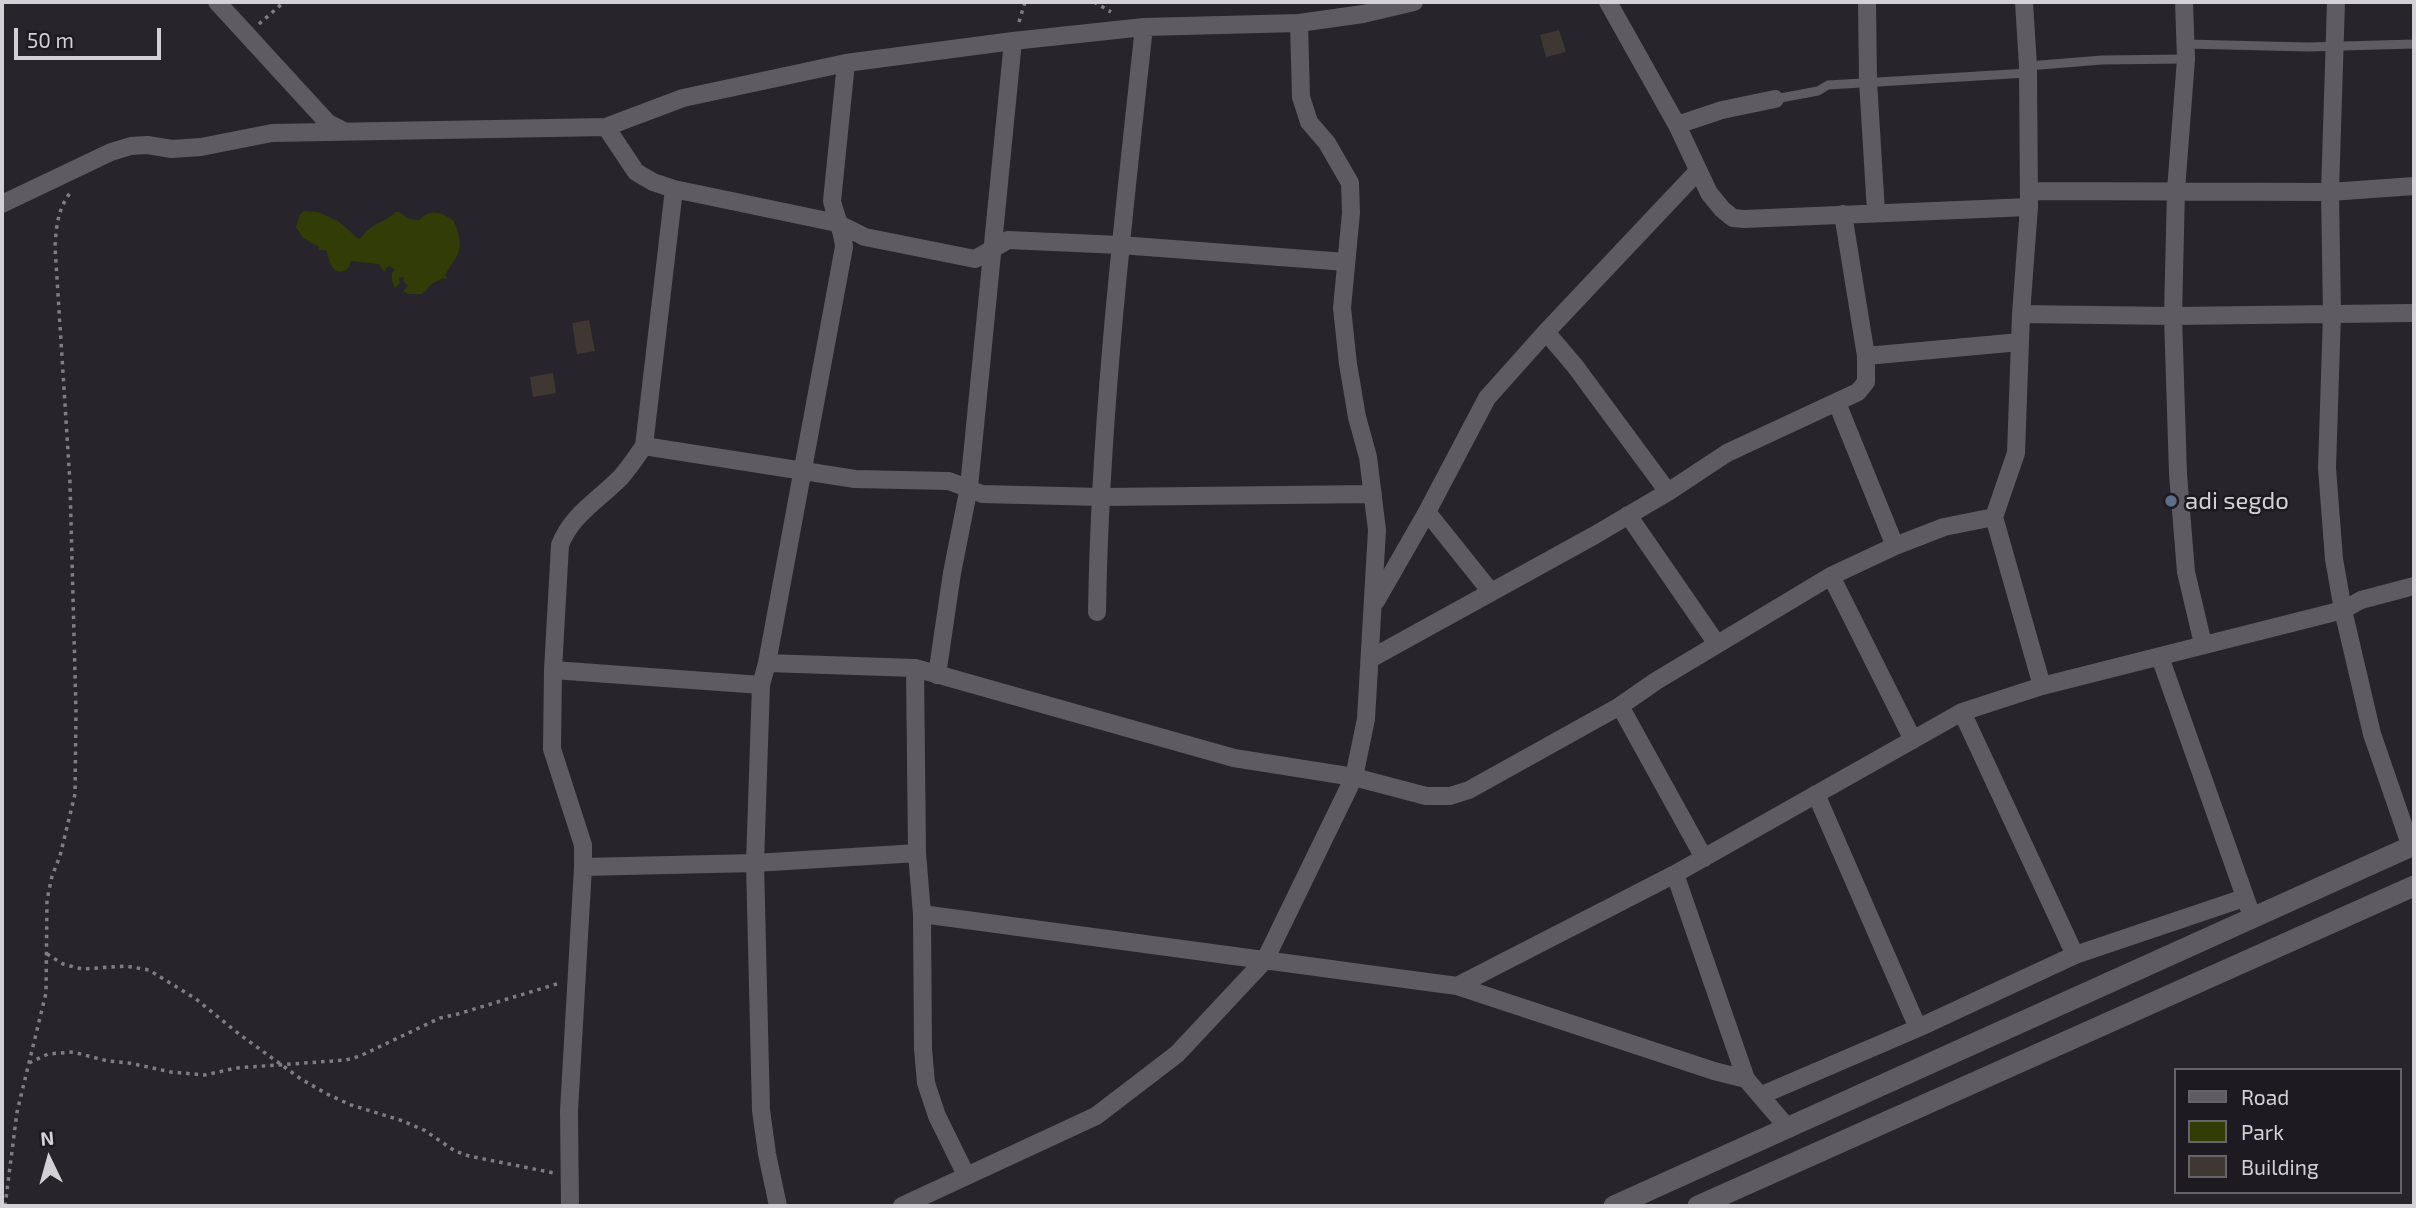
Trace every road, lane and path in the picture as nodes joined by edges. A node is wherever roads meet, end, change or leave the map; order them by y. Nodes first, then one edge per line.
1 (216, 2) edge
2 (284, 2) edge
3 (1413, 2) edge
4 (1608, 2) edge
5 (1867, 2) edge
6 (2024, 2) edge
7 (2184, 2) edge
8 (2336, 2) edge
9 (1299, 23) junction
10 (1144, 27) junction
11 (247, 36) junction
12 (1013, 41) junction
13 (2414, 44) edge
14 (2335, 47) junction
15 (2186, 51) junction
16 (846, 63) junction
17 (2028, 70) junction
18 (1868, 81) junction
19 (1775, 99) joint
20 (1677, 125) junction
21 (606, 127) junction
22 (342, 131) junction
23 (1698, 171) junction
24 (75, 186) dead end
25 (2414, 186) edge
26 (674, 189) junction
27 (2176, 190) junction
28 (2330, 192) junction
29 (2029, 199) junction
30 (2, 204) edge
31 (1876, 212) junction
32 (1843, 214) junction
33 (837, 223) junction
34 (1120, 245) junction
35 (994, 248) junction
36 (1346, 262) junction
37 (2414, 313) edge
38 (2021, 314) junction
39 (2332, 314) junction
40 (2173, 316) junction
41 (1546, 332) junction
42 (2020, 342) junction
43 (1866, 356) junction
44 (1837, 402) junction
45 (644, 446) junction
46 (803, 472) junction
47 (969, 487) junction
48 (1668, 492) junction
49 (1373, 494) junction
50 (1102, 497) junction
51 (1427, 512) junction
52 (1628, 515) junction
53 (1994, 517) junction
54 (1895, 546) junction
55 (1831, 576) junction
56 (2414, 586) edge
57 (1491, 592) junction
58 (1373, 606) junction
59 (2343, 610) junction
60 (1097, 612) dead end
61 (2203, 644) junction
62 (1717, 645) junction
63 (2161, 657) junction
64 (1370, 659) junction
65 (768, 663) junction
66 (915, 668) junction
67 (553, 670) junction
68 (937, 675) junction
69 (761, 685) junction
70 (2042, 686) junction
71 (1620, 706) junction
72 (1962, 712) junction
73 (1913, 740) junction
74 (1354, 777) junction
75 (1816, 794) junction
76 (2412, 846) edge
77 (917, 853) junction
78 (1704, 858) junction
79 (755, 863) junction
80 (583, 867) junction
81 (1675, 874) junction
82 (2414, 886) edge
83 (2244, 898) junction
84 (922, 914) junction
85 (2254, 918) junction
86 (47, 954) junction
87 (2075, 955) junction
88 (1265, 960) junction
89 (577, 978) junction
90 (1457, 986) junction
91 (1918, 1028) junction
92 (29, 1063) junction
93 (282, 1065) junction
94 (1746, 1079) junction
95 (1762, 1095) junction
96 (1788, 1128) junction
97 (966, 1175) junction
98 (569, 1176) junction
99 (5, 1206) edge
100 (570, 1206) edge
101 (778, 1206) edge
102 (902, 1206) edge
103 (1614, 1206) edge
104 (1698, 1206) edge

1 - 11 street
2 - 11 path
3 - 9 street
4 - 20 street
5 - 18 street
6 - 17 street
7 - 15 street
8 - 14 street
9 - 10 street
9 - 36 street
10 - 12 street
10 - 34 street
11 - 22 street
12 - 16 street
12 - 35 street
13 - 14 lane
14 - 15 lane
14 - 28 street
15 - 17 lane
15 - 27 street
16 - 21 street
16 - 33 street
17 - 18 lane
17 - 29 street
18 - 19 lane
18 - 31 street
19 - 20 street
20 - 23 street
21 - 22 street
21 - 26 street
22 - 30 street
23 - 32 street
23 - 41 street
24 - 86 path
25 - 28 street
26 - 33 street
26 - 45 street
27 - 28 street
27 - 29 street
27 - 40 street
28 - 39 street
29 - 31 street
29 - 38 street
31 - 32 street
32 - 43 street
33 - 35 street
33 - 46 street
34 - 35 street
34 - 36 street
34 - 50 street
35 - 47 street
36 - 49 street
37 - 39 street
38 - 40 street
38 - 42 street
39 - 40 street
39 - 59 street
40 - 61 street
41 - 48 street
41 - 51 street
42 - 43 street
42 - 53 street
43 - 44 street
44 - 48 street
44 - 54 street
45 - 46 street
45 - 67 street
46 - 47 street
46 - 65 street
47 - 50 street
47 - 68 street
48 - 52 street
49 - 50 street
49 - 58 street
50 - 60 street
51 - 57 street
51 - 58 street
52 - 57 street
52 - 62 street
53 - 54 street
53 - 70 street
54 - 55 street
55 - 62 street
55 - 73 street
56 - 59 street
57 - 64 street
58 - 64 street
59 - 61 street
59 - 76 street
61 - 63 street
62 - 71 street
63 - 70 street
63 - 83 street
64 - 74 street
65 - 66 street
65 - 69 street
66 - 68 street
66 - 77 street
67 - 69 street
67 - 80 street
68 - 74 street
69 - 79 street
70 - 72 street
71 - 74 street
71 - 78 street
72 - 73 street
72 - 87 street
73 - 75 street
74 - 88 street
75 - 78 street
75 - 91 street
76 - 85 street
77 - 79 street
77 - 84 street
78 - 81 street
79 - 80 street
79 - 101 street
80 - 89 street
81 - 90 street
81 - 94 street
82 - 104 street
83 - 85 street
83 - 87 street
84 - 88 street
84 - 97 street
85 - 96 street
86 - 92 path
86 - 93 path
87 - 91 street
88 - 90 street
88 - 97 street
89 - 93 path
89 - 98 street
90 - 94 street
91 - 95 street
92 - 93 path
92 - 99 path
93 - 98 path
94 - 95 street
95 - 96 street
96 - 103 street
97 - 102 street
98 - 100 street

